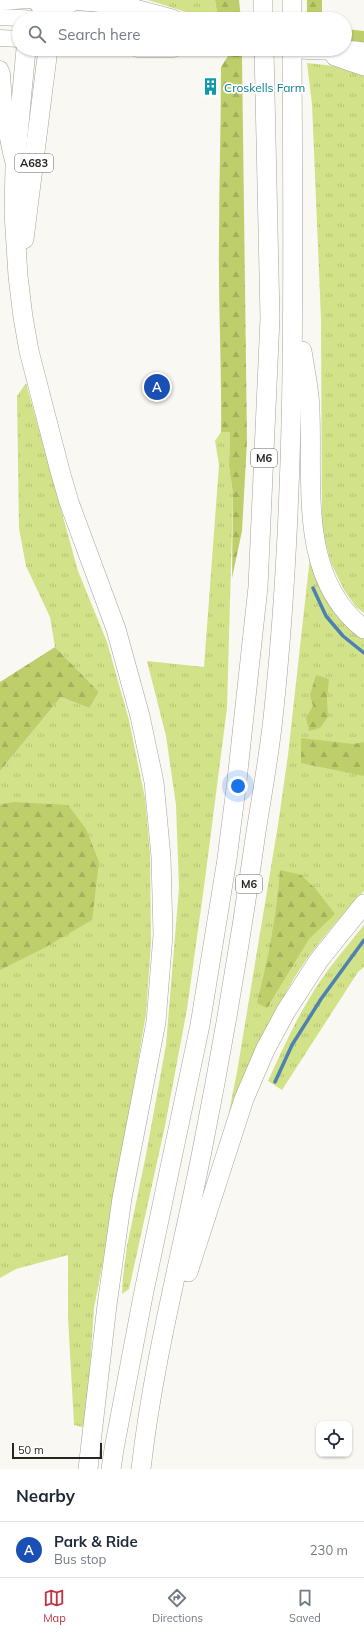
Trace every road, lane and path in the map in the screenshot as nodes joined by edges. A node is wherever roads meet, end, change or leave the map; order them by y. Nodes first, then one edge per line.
1 (73, 0) edge
2 (263, 0) edge
3 (292, 0) edge
4 (0, 2) edge
5 (129, 5) edge
6 (34, 9) edge
7 (21, 12) edge
8 (52, 12) edge
9 (60, 12) edge
10 (150, 12) edge
11 (263, 12) edge
12 (292, 12) edge
13 (12, 14) edge
14 (0, 17) edge
15 (0, 38) edge
16 (12, 39) edge
17 (352, 50) edge
18 (364, 52) edge
19 (25, 56) edge
20 (47, 56) edge
21 (264, 56) edge
22 (301, 56) edge
23 (319, 56) edge
24 (364, 66) edge
25 (0, 70) edge
26 (15, 168) junction
27 (18, 276) junction
28 (294, 292) junction
29 (364, 628) edge
30 (364, 904) edge
31 (159, 1358) junction
32 (88, 1469) edge
33 (111, 1469) edge
34 (141, 1469) edge

1 - 5 main road
1 - 9 highway
2 - 11 highway
3 - 12 highway
4 - 6 main road
5 - 10 highway
6 - 7 main road
6 - 8 highway
13 - 14 main road
15 - 16 main road
17 - 18 highway
19 - 26 highway, A683
20 - 27 highway, A683
21 - 33 highway, M6
22 - 28 highway, M6
23 - 24 highway
25 - 26 main road
26 - 27 highway, A683
27 - 32 highway, A683
28 - 29 highway
28 - 31 highway, M6
30 - 31 highway
31 - 34 highway, M6

